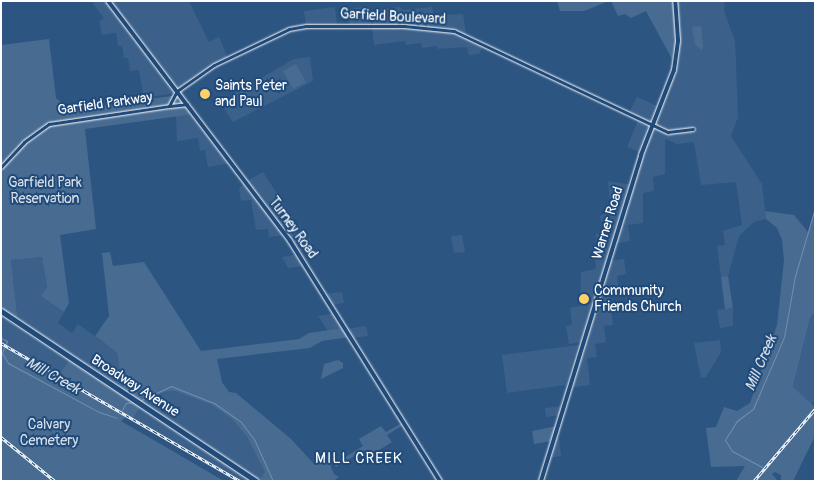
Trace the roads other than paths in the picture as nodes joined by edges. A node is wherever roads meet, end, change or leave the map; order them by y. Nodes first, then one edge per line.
1 (108, 1) edge
2 (675, 1) edge
3 (177, 91) junction
4 (187, 104) junction
5 (169, 106) junction
6 (653, 125) junction
7 (692, 129) dead end
8 (1, 167) edge
9 (1, 311) edge
10 (256, 481) edge
11 (440, 481) edge
12 (541, 481) edge

1 - 3 main road, Turney Road
2 - 6 main road, Warner Road
3 - 4 main road, Turney Road
3 - 5 street, Garfield Parkway
3 - 6 street, Garfield Boulevard
4 - 5 street, Garfield Parkway
4 - 11 main road, Turney Road
5 - 8 street, Garfield Parkway
6 - 7 street, Garfield Boulevard
6 - 12 main road, Warner Road
9 - 10 main road, Broadway Avenue

